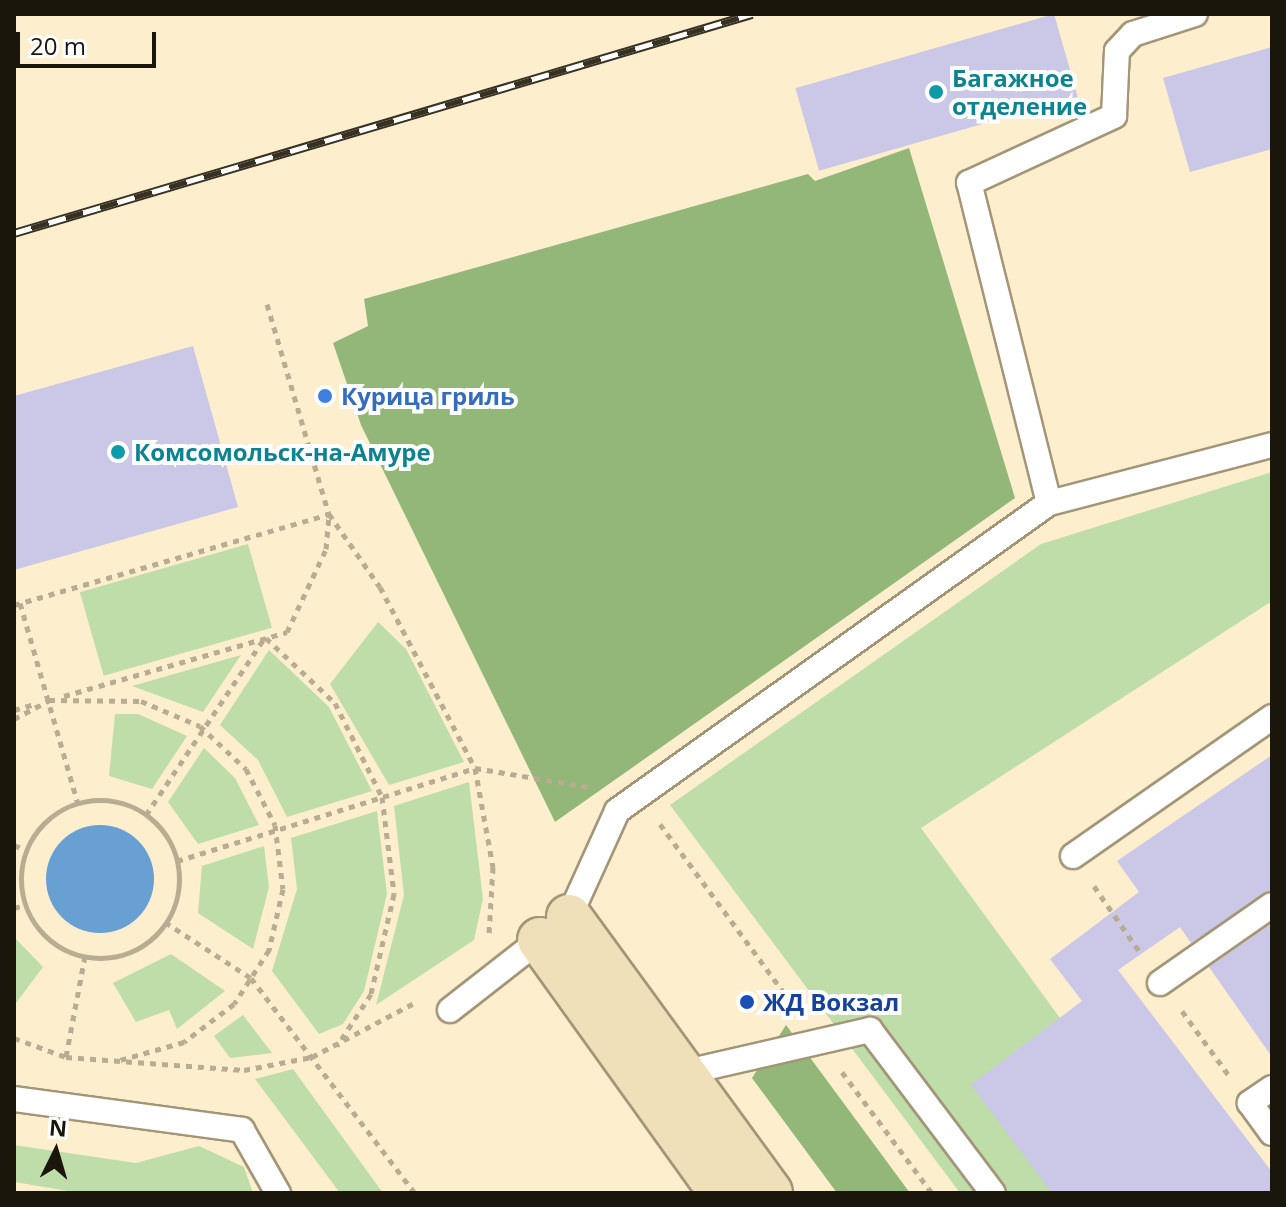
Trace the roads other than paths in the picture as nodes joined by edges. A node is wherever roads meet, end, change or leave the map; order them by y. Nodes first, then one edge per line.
1 (1195, 14) edge
2 (1272, 445) edge
3 (1049, 503) junction
4 (1272, 717) edge
5 (1073, 856) dead end
6 (1272, 905) edge
7 (555, 928) junction
8 (1160, 983) dead end
9 (450, 1010) dead end
10 (682, 1073) junction
11 (1272, 1088) edge
12 (14, 1099) edge
13 (1272, 1133) edge
14 (278, 1193) edge
15 (722, 1193) edge
16 (770, 1193) edge
17 (993, 1193) edge

1 - 3 lane
2 - 3 lane
3 - 7 lane
4 - 5 lane
6 - 8 lane
7 - 9 lane
7 - 10 main road
7 - 15 main road
10 - 16 main road
10 - 17 lane
11 - 13 lane
12 - 14 lane

